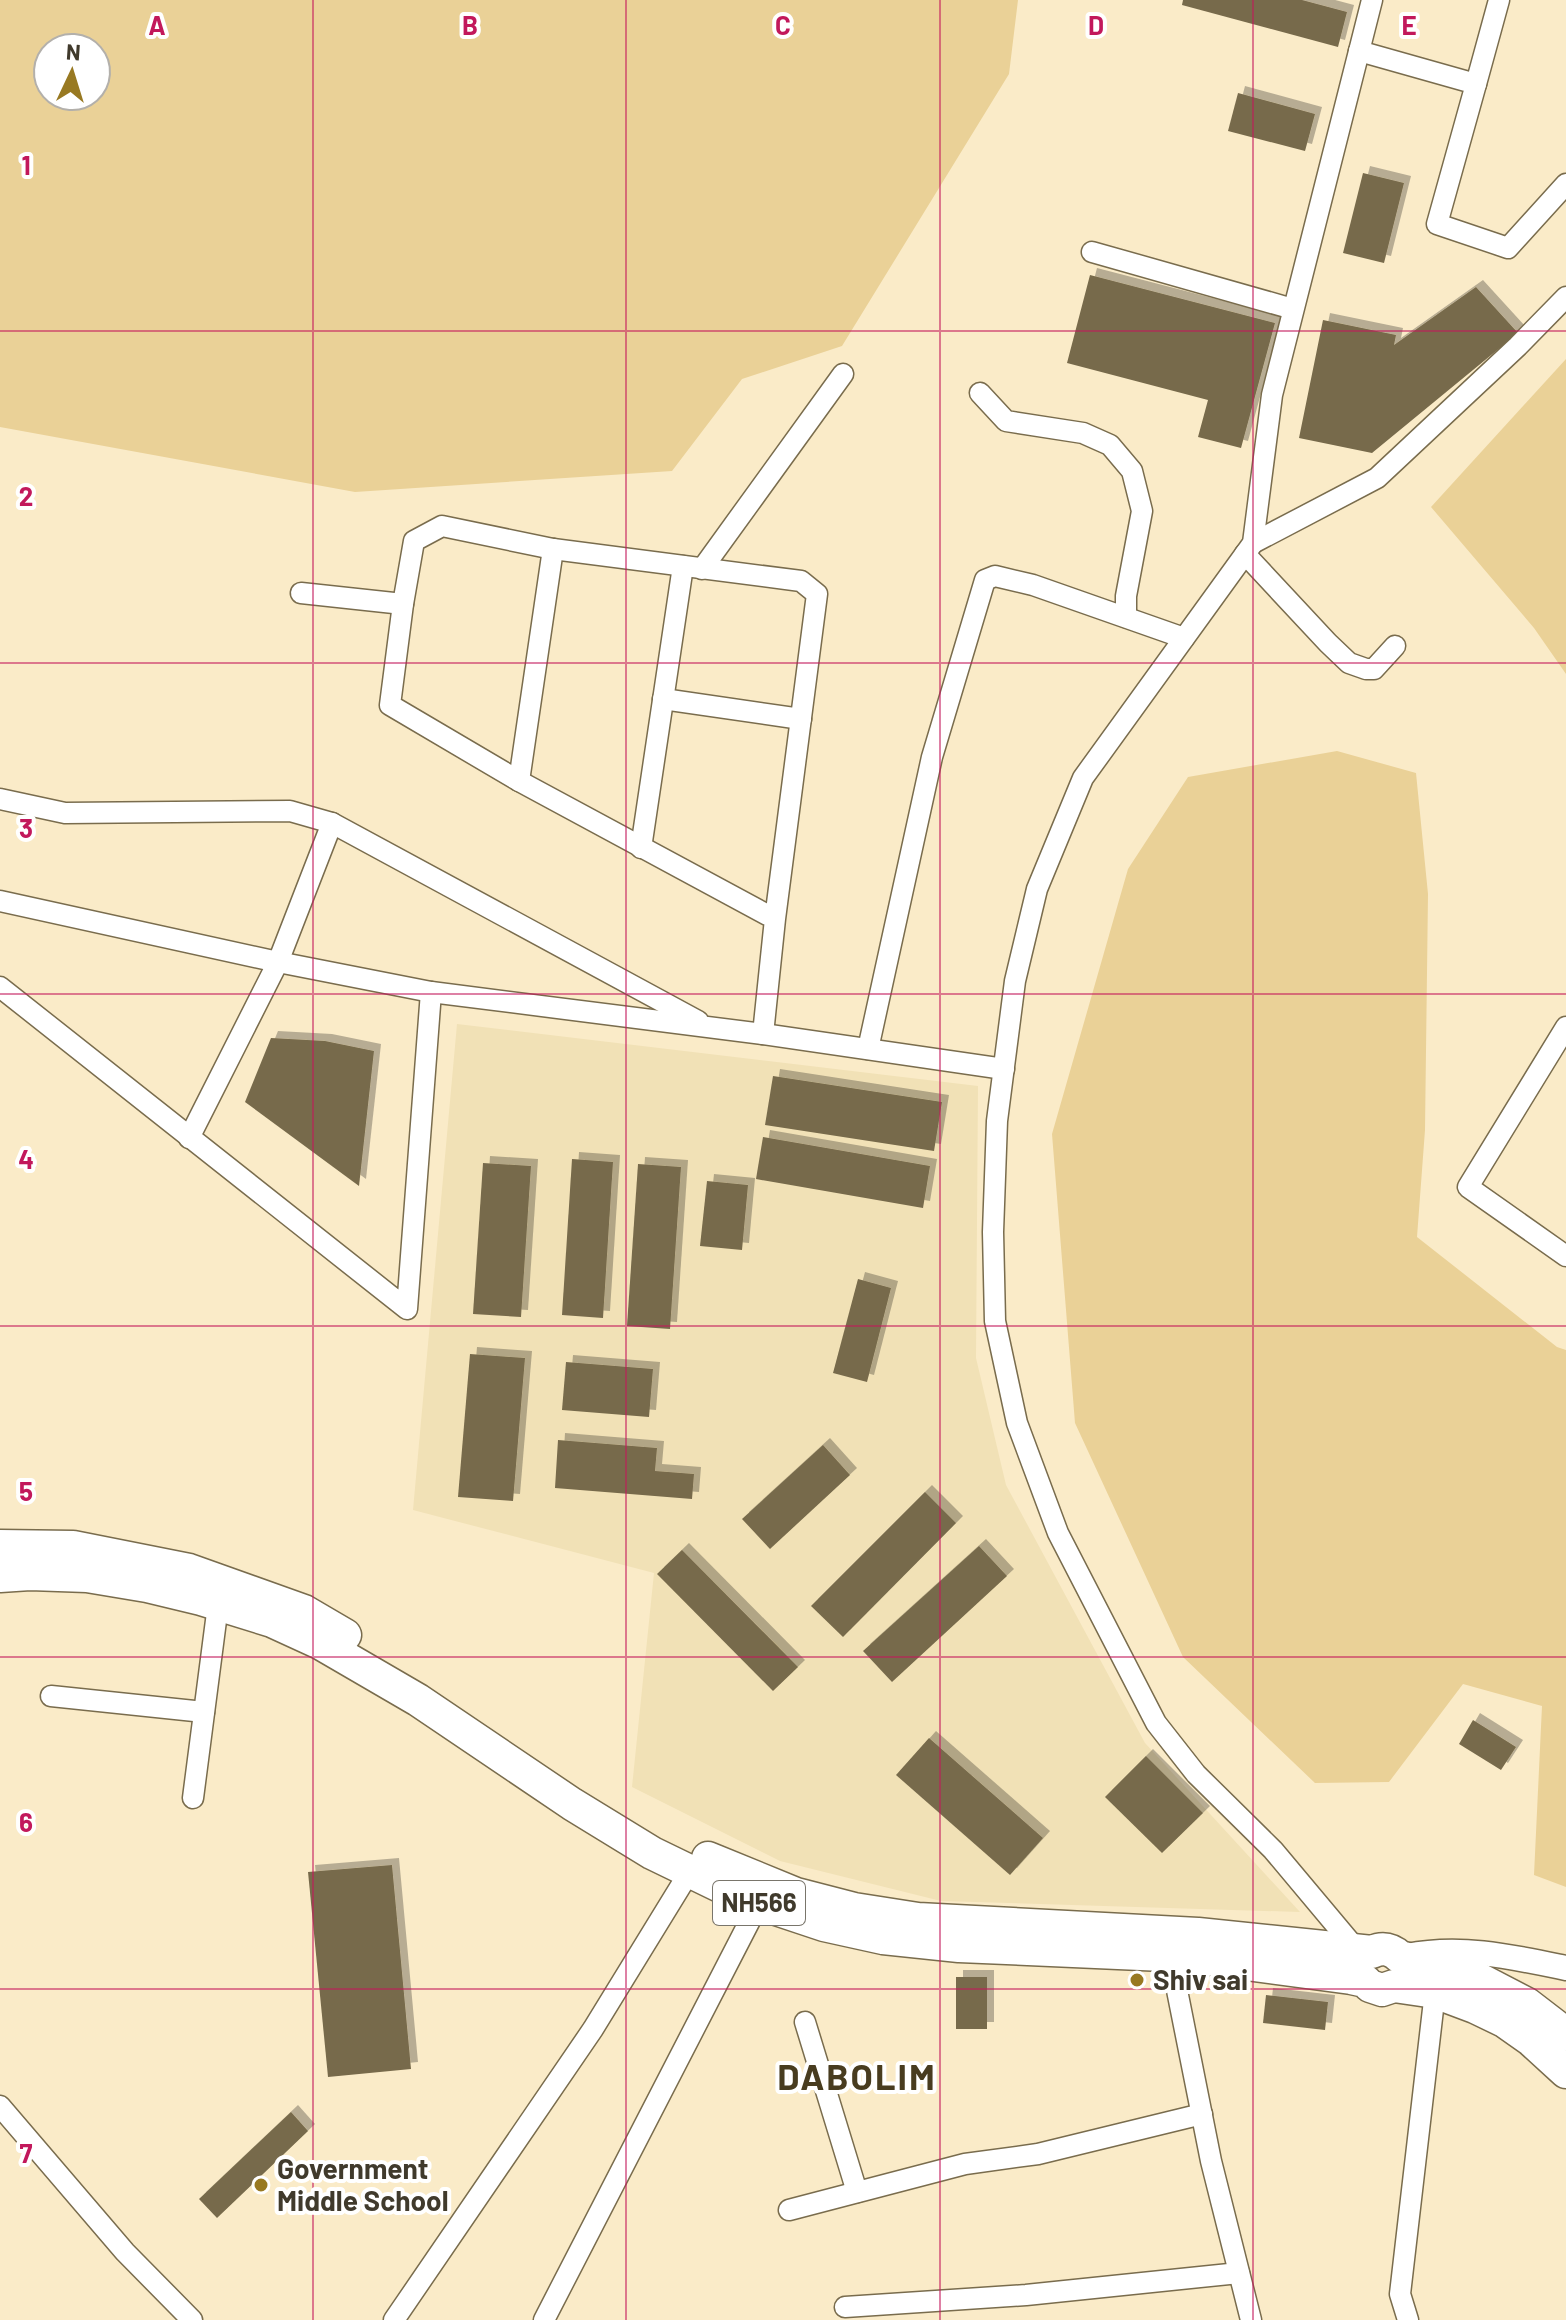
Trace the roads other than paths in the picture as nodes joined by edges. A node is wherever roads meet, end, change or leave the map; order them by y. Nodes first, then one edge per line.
1 (1372, 0) edge
2 (1499, 0) edge
3 (1359, 51) junction
4 (1476, 84) junction
5 (1566, 184) edge
6 (1092, 252) dead end
7 (1566, 297) edge
8 (1293, 309) junction
9 (843, 374) dead end
10 (980, 393) dead end
11 (553, 549) junction
12 (1249, 549) junction
13 (692, 568) junction
14 (301, 593) dead end
15 (403, 604) junction
16 (1126, 617) junction
17 (1184, 638) junction
18 (1395, 646) dead end
19 (663, 699) junction
20 (801, 719) junction
21 (519, 781) junction
22 (0, 799) edge
23 (332, 823) junction
24 (641, 848) junction
25 (0, 901) edge
26 (775, 919) junction
27 (278, 962) junction
28 (0, 987) edge
29 (431, 992) junction
30 (1566, 1027) edge
31 (711, 1028) junction
32 (763, 1034) junction
33 (868, 1049) junction
34 (1004, 1069) junction
35 (189, 1138) junction
36 (1566, 1256) edge
37 (0, 1546) edge
38 (0, 1576) edge
39 (218, 1605) junction
40 (51, 1696) dead end
41 (204, 1712) junction
42 (193, 1798) dead end
43 (690, 1871) junction
44 (759, 1903) junction
45 (1170, 1955) junction
46 (1378, 1965) junction
47 (1566, 1968) edge
48 (1435, 1992) junction
49 (805, 2022) dead end
50 (1566, 2034) edge
51 (1566, 2072) edge
52 (0, 2106) edge
53 (1202, 2114) junction
54 (857, 2192) junction
55 (789, 2210) dead end
56 (1239, 2273) junction
57 (845, 2307) dead end
58 (192, 2320) edge
59 (394, 2320) edge
60 (544, 2320) edge
61 (1251, 2320) edge
62 (1408, 2320) edge

1 - 3 street
2 - 4 street
3 - 4 street
3 - 8 street
4 - 5 street
6 - 8 street
7 - 12 street
8 - 12 street
9 - 13 street
10 - 16 street
11 - 13 street
11 - 15 street
11 - 21 street
12 - 17 street
12 - 18 street
13 - 19 street
13 - 20 street
14 - 15 street
15 - 21 street
16 - 17 street
16 - 33 street
17 - 34 street
19 - 20 street
19 - 24 street
20 - 26 street
21 - 24 street
22 - 23 street
23 - 27 street
23 - 31 street
24 - 26 street
25 - 27 street
26 - 32 street
27 - 29 street
27 - 35 street
28 - 35 street
29 - 31 street
29 - 35 street
30 - 36 street
31 - 32 street
32 - 33 street
33 - 34 street
34 - 46 street
37 - 46 highway, NH566
38 - 39 highway, NH566
39 - 41 street
39 - 43 highway, NH566
40 - 41 street
41 - 42 street
43 - 44 highway, NH566
43 - 59 street
44 - 45 highway, NH566
44 - 60 street
45 - 46 highway, NH566
45 - 53 street
46 - 47 street
46 - 48 highway, NH566
46 - 50 highway, NH566
48 - 51 highway, NH566
48 - 62 street
49 - 54 street
52 - 58 street
53 - 54 street
53 - 56 street
54 - 55 street
56 - 57 street
56 - 61 street

